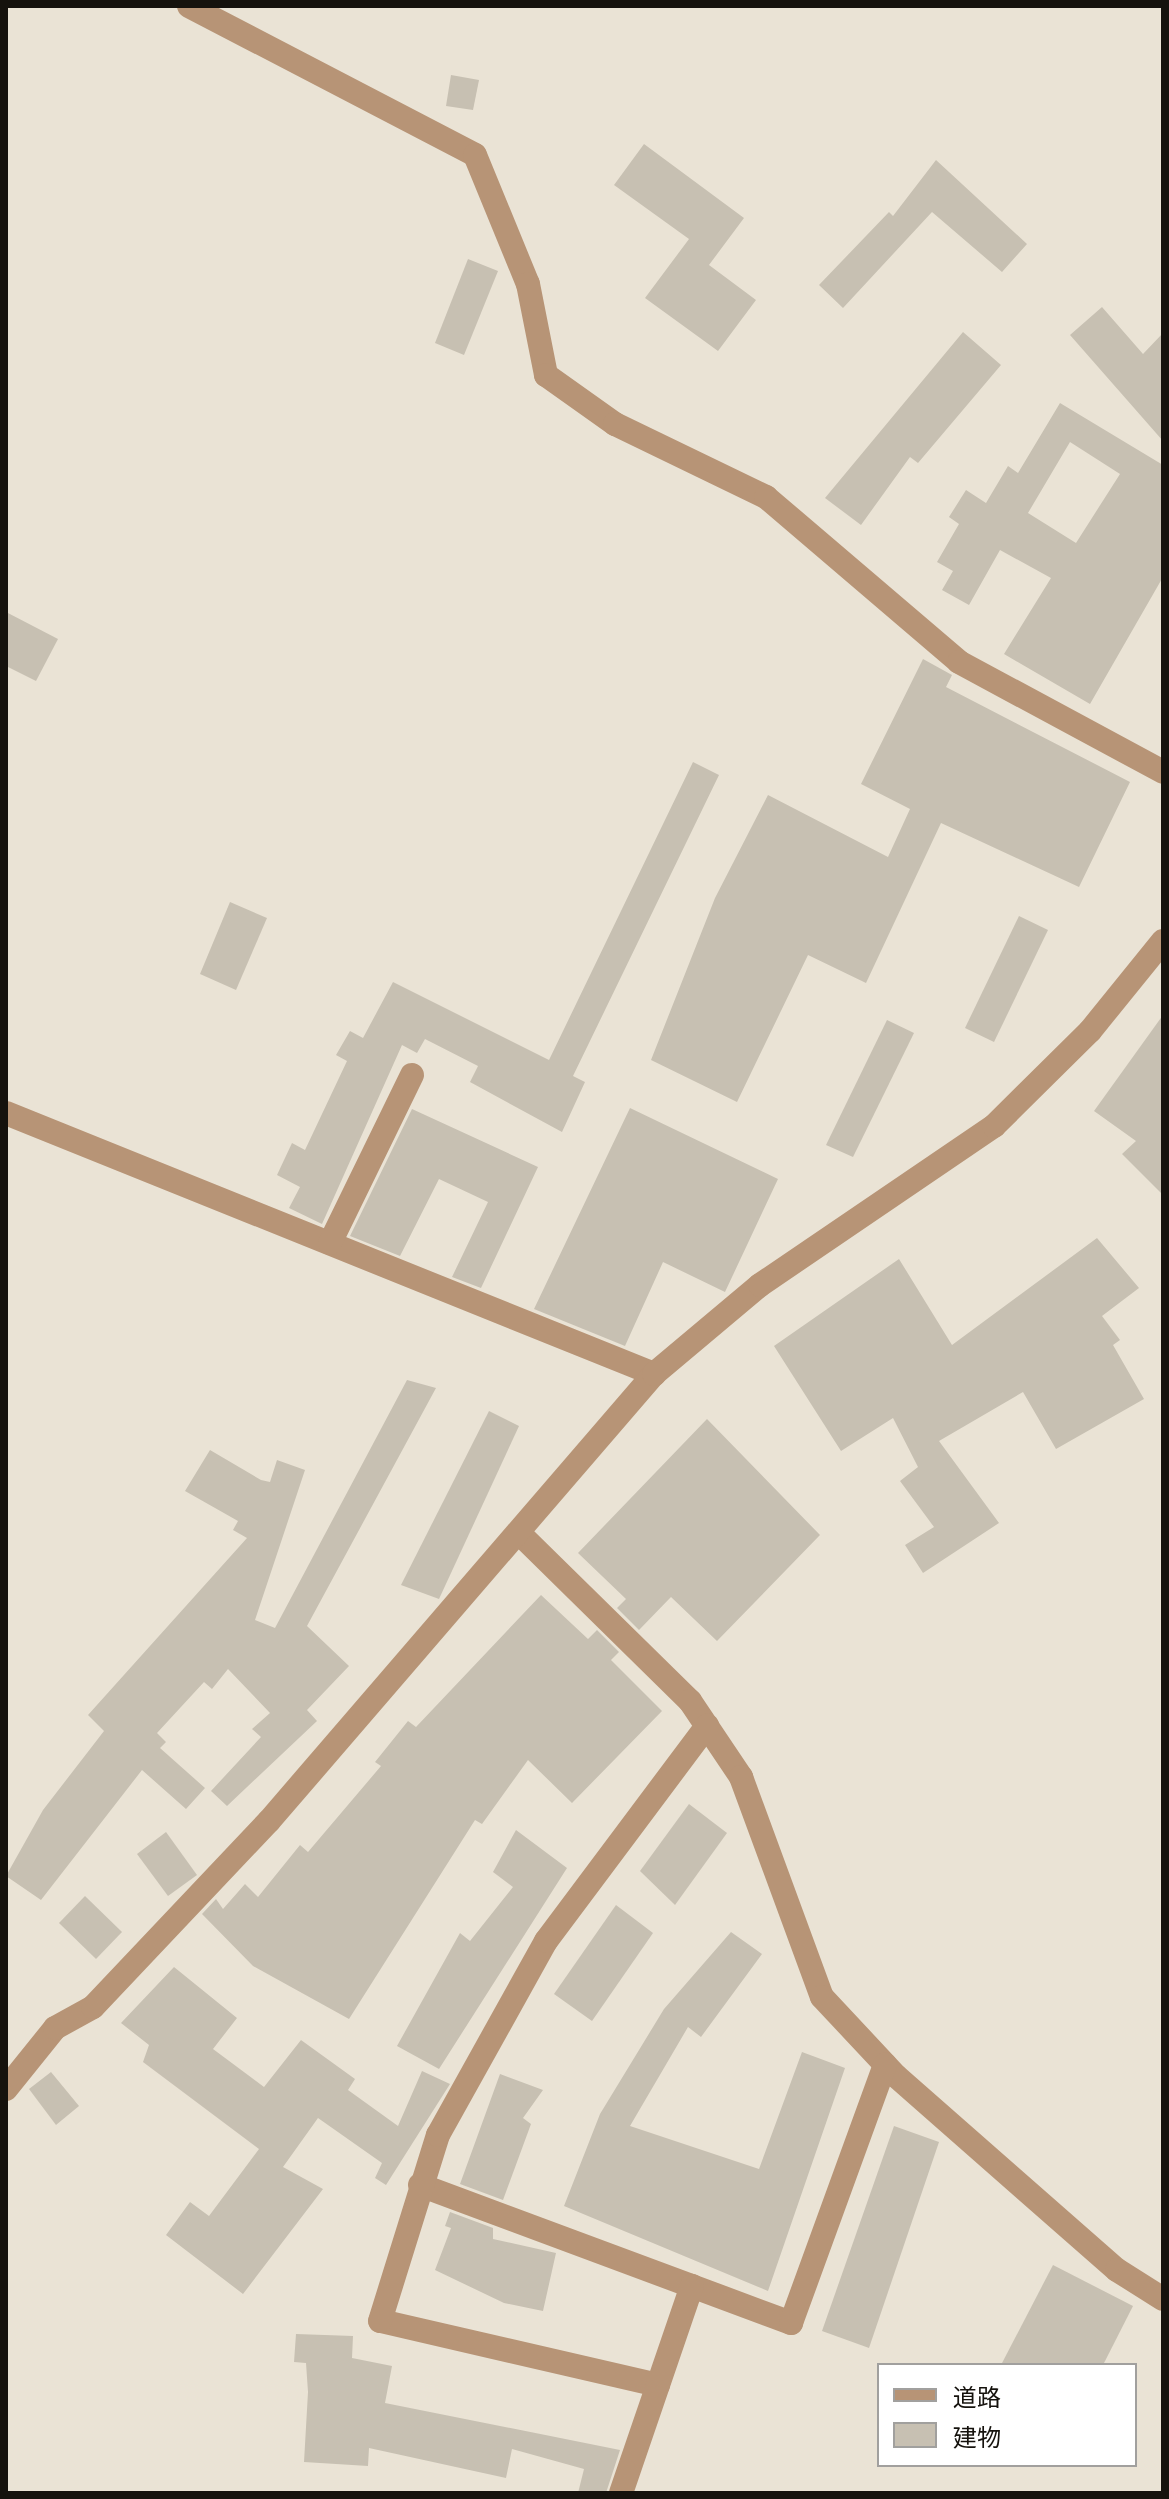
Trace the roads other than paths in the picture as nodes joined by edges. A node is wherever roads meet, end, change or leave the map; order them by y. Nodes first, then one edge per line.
1 (189, 6) edge
2 (1163, 772) edge
3 (1163, 941) edge
4 (412, 1075) dead end
5 (6, 1113) edge
6 (330, 1243) junction
7 (654, 1374) junction
8 (521, 1535) junction
9 (707, 1726) junction
10 (885, 2065) junction
11 (6, 2089) edge
12 (420, 2185) junction
13 (692, 2286) junction
14 (1163, 2299) edge
15 (658, 2385) junction
16 (621, 2493) edge

1 - 2 street
3 - 7 street
4 - 6 street
5 - 6 street
6 - 7 street
7 - 8 street
8 - 9 street
8 - 11 street
9 - 10 street
9 - 12 street
10 - 13 street
10 - 14 street
12 - 13 street
12 - 15 street
13 - 15 street
15 - 16 street

